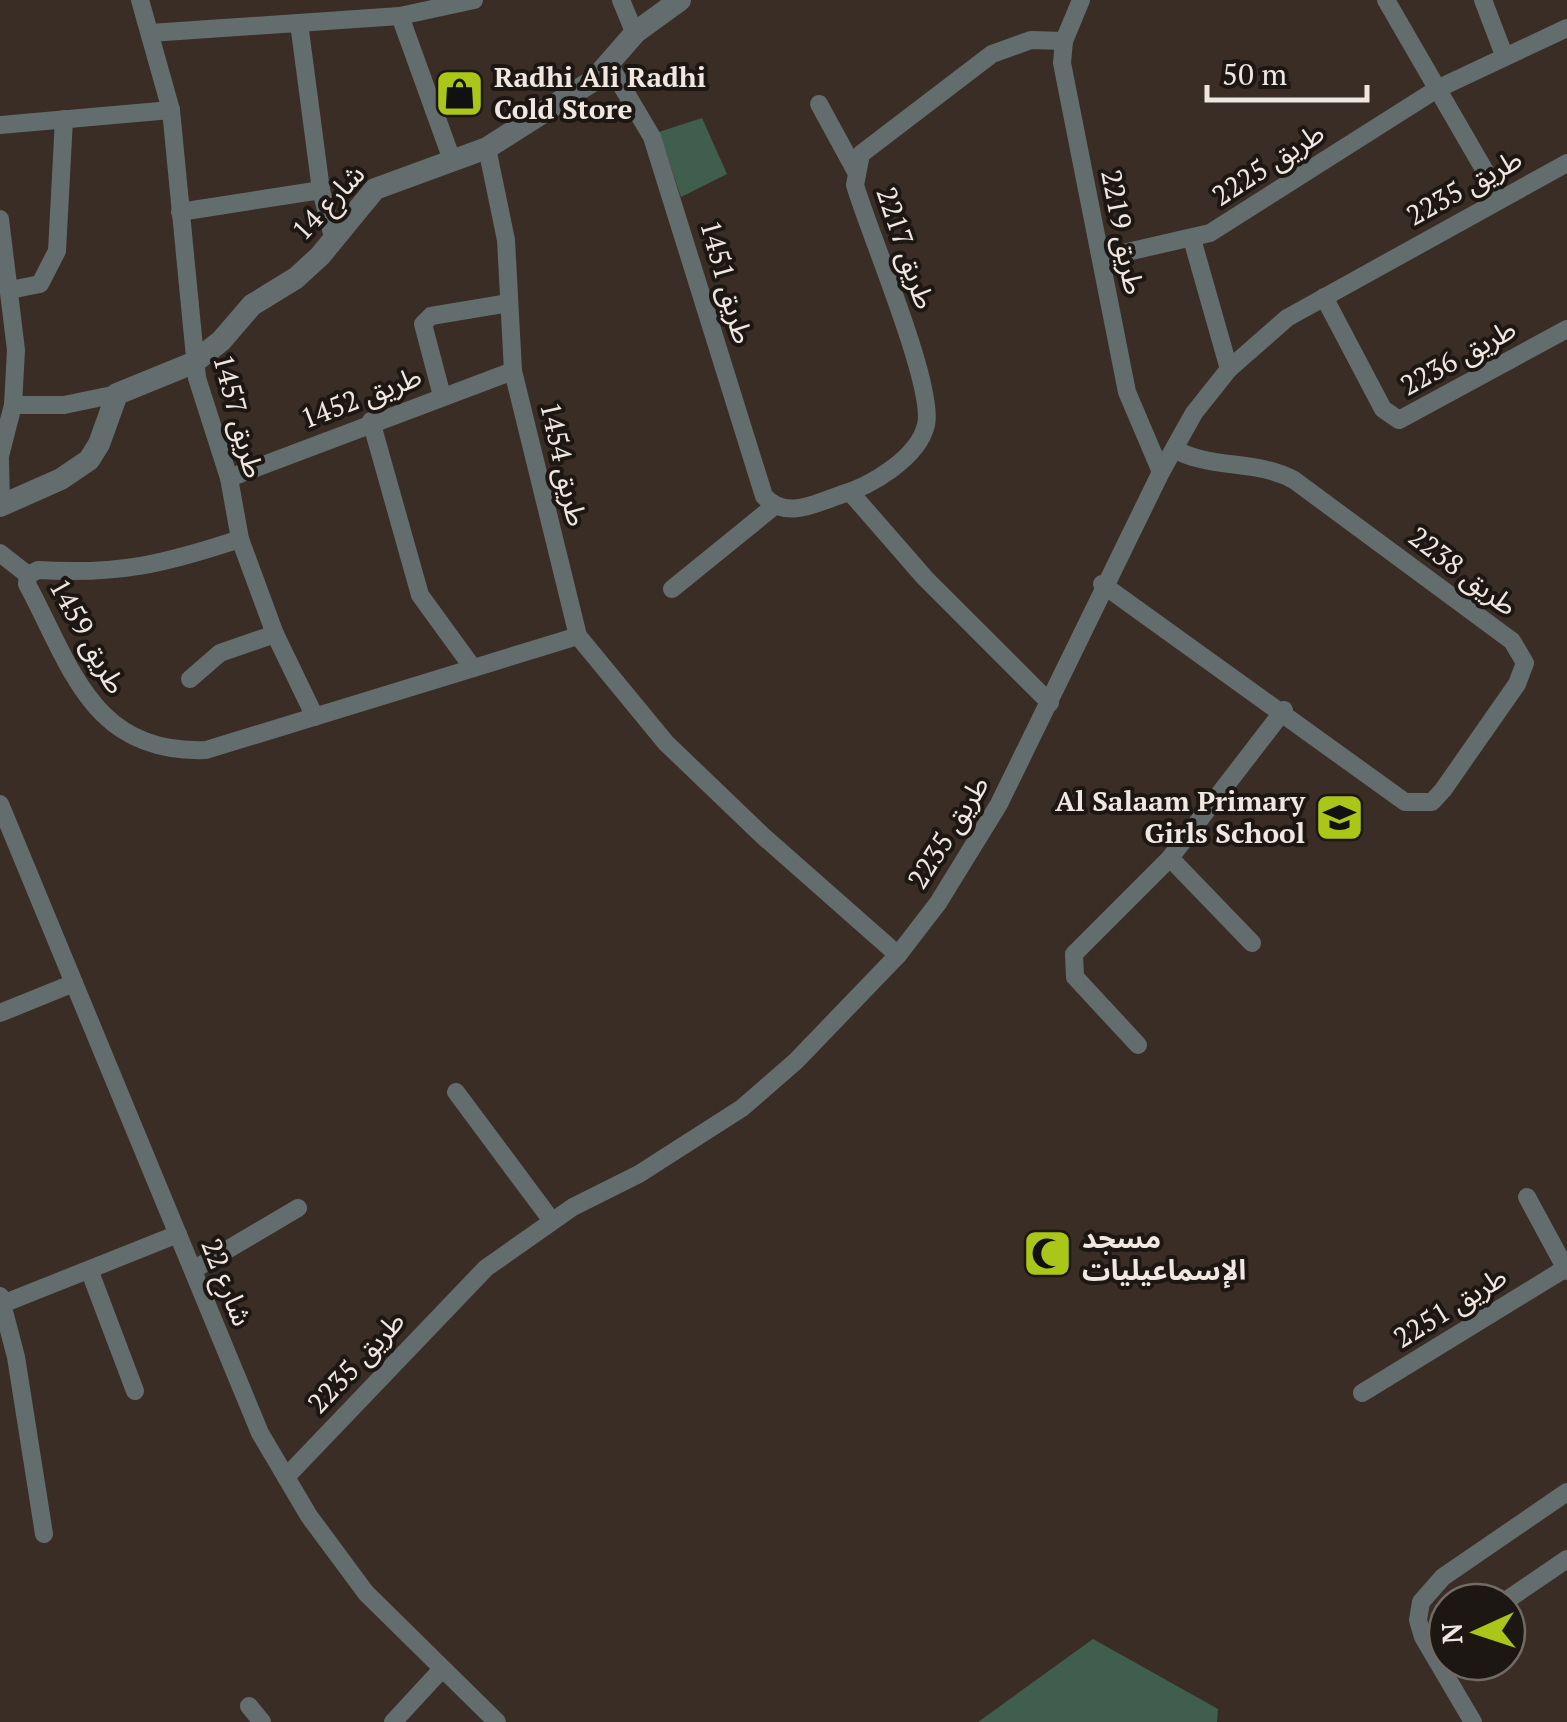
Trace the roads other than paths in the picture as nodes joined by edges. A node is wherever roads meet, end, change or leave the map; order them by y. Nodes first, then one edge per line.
1 (140, 0) edge
2 (474, 0) edge
3 (621, 0) edge
4 (680, 0) edge
5 (1081, 0) edge
6 (1386, 0) edge
7 (1483, 0) edge
8 (450, 4) edge
9 (400, 16) junction
10 (298, 22) junction
11 (1567, 28) edge
12 (150, 33) junction
13 (634, 34) junction
14 (1064, 41) junction
15 (1504, 55) junction
16 (610, 66) junction
17 (1438, 89) junction
18 (818, 104) dead end
19 (170, 110) junction
20 (64, 119) junction
21 (0, 125) edge
22 (487, 148) junction
23 (452, 160) junction
24 (1567, 163) edge
25 (855, 170) junction
26 (321, 190) junction
27 (1500, 197) junction
28 (180, 212) junction
29 (0, 219) edge
30 (1192, 239) junction
31 (334, 241) junction
32 (1101, 258) junction
33 (10, 290) junction
34 (1324, 297) junction
35 (509, 303) junction
36 (1567, 329) edge
37 (194, 362) junction
38 (1229, 369) junction
39 (513, 370) junction
40 (117, 394) junction
41 (442, 396) junction
42 (12, 405) junction
43 (371, 421) junction
44 (1174, 449) junction
45 (0, 458) edge
46 (1160, 472) junction
47 (229, 478) junction
48 (850, 492) junction
49 (1, 505) edge
50 (779, 508) junction
51 (240, 538) junction
52 (0, 553) edge
53 (28, 575) junction
54 (1102, 584) junction
55 (672, 589) dead end
56 (275, 634) junction
57 (578, 636) junction
58 (473, 668) junction
59 (190, 679) dead end
60 (1050, 703) junction
61 (1284, 710) junction
62 (315, 716) junction
63 (0, 804) edge
64 (1170, 858) junction
65 (1252, 943) dead end
66 (898, 955) junction
67 (74, 984) junction
68 (0, 1013) edge
69 (1138, 1045) dead end
70 (456, 1092) dead end
71 (1527, 1196) dead end
72 (298, 1208) dead end
73 (552, 1220) junction
74 (178, 1234) junction
75 (193, 1270) junction
76 (1566, 1270) edge
77 (90, 1272) junction
78 (1, 1302) edge
79 (135, 1391) dead end
80 (1362, 1393) dead end
81 (286, 1477) junction
82 (1567, 1492) edge
83 (44, 1534) dead end
84 (1567, 1559) edge
85 (1438, 1582) edge
86 (1527, 1586) edge
87 (1427, 1594) edge
88 (1427, 1631) edge
89 (442, 1669) junction
90 (1455, 1682) edge
91 (249, 1706) dead end
92 (262, 1722) edge
93 (393, 1722) edge
94 (497, 1722) edge
95 (1472, 1722) edge

1 - 12 street, طريق 1457
2 - 8 street
3 - 13 street
4 - 13 street, شارع 14
5 - 14 street, طريق 2219
6 - 17 street
7 - 15 street
8 - 9 street
9 - 10 street
9 - 23 street
10 - 12 street
10 - 26 street
11 - 15 street, طريق 2225
12 - 19 street, طريق 1457
13 - 16 street, شارع 14
14 - 25 street, طريق 2217
14 - 32 street, طريق 2219
15 - 17 street, طريق 2225
16 - 22 street, شارع 14
16 - 50 street, طريق 1451
17 - 27 street
17 - 30 street, طريق 2225
18 - 25 street
19 - 20 street
19 - 28 street, طريق 1457
20 - 21 street
20 - 33 street
22 - 23 street, شارع 14
22 - 35 street, طريق 1454
23 - 31 street, شارع 14
24 - 27 street, طريق 2235
25 - 48 street, طريق 2217
26 - 28 street
26 - 31 street
27 - 34 street, طريق 2235
28 - 37 street, طريق 1457
29 - 33 street
30 - 32 street, طريق 2225
30 - 38 street
31 - 37 street, شارع 14
32 - 46 street, طريق 2219
33 - 42 street
34 - 36 street, طريق 2236
34 - 38 street, طريق 2235
35 - 39 street, طريق 1454
35 - 41 street
37 - 40 street, شارع 14
37 - 47 street, طريق 1457
38 - 44 street, طريق 2235
39 - 41 street, طريق 1452
39 - 57 street, طريق 1454
40 - 42 street
40 - 49 street
41 - 43 street, طريق 1452
42 - 45 street
43 - 47 street, طريق 1452
43 - 58 street
44 - 46 street, طريق 2235
44 - 61 street, طريق 2238
45 - 49 street
46 - 54 street, طريق 2235
47 - 51 street, طريق 1457
48 - 50 street, طريق 2217
48 - 60 street
50 - 55 street
51 - 53 street, طريق 1459
51 - 56 street, طريق 1457
52 - 53 street
53 - 62 street, طريق 1459
54 - 60 street, طريق 2235
54 - 61 street, طريق 2238
56 - 59 street
56 - 62 street, طريق 1457
57 - 58 street, طريق 1459
57 - 66 street
58 - 62 street, طريق 1459
60 - 66 street, طريق 2235
61 - 64 street
63 - 67 street, شارع 22
64 - 65 street
64 - 69 street
66 - 73 street, طريق 2235
67 - 68 street
67 - 74 street, شارع 22
70 - 73 street
71 - 76 street, طريق 2251
72 - 75 street
73 - 81 street, طريق 2235
74 - 75 street, شارع 22
74 - 77 street
75 - 81 street, شارع 22
76 - 80 street, طريق 2251
77 - 78 street
77 - 79 street
78 - 83 street
81 - 89 street, شارع 22
82 - 85 street
84 - 86 street
87 - 88 street
89 - 93 street
89 - 94 street, شارع 22
90 - 95 street
91 - 92 street

